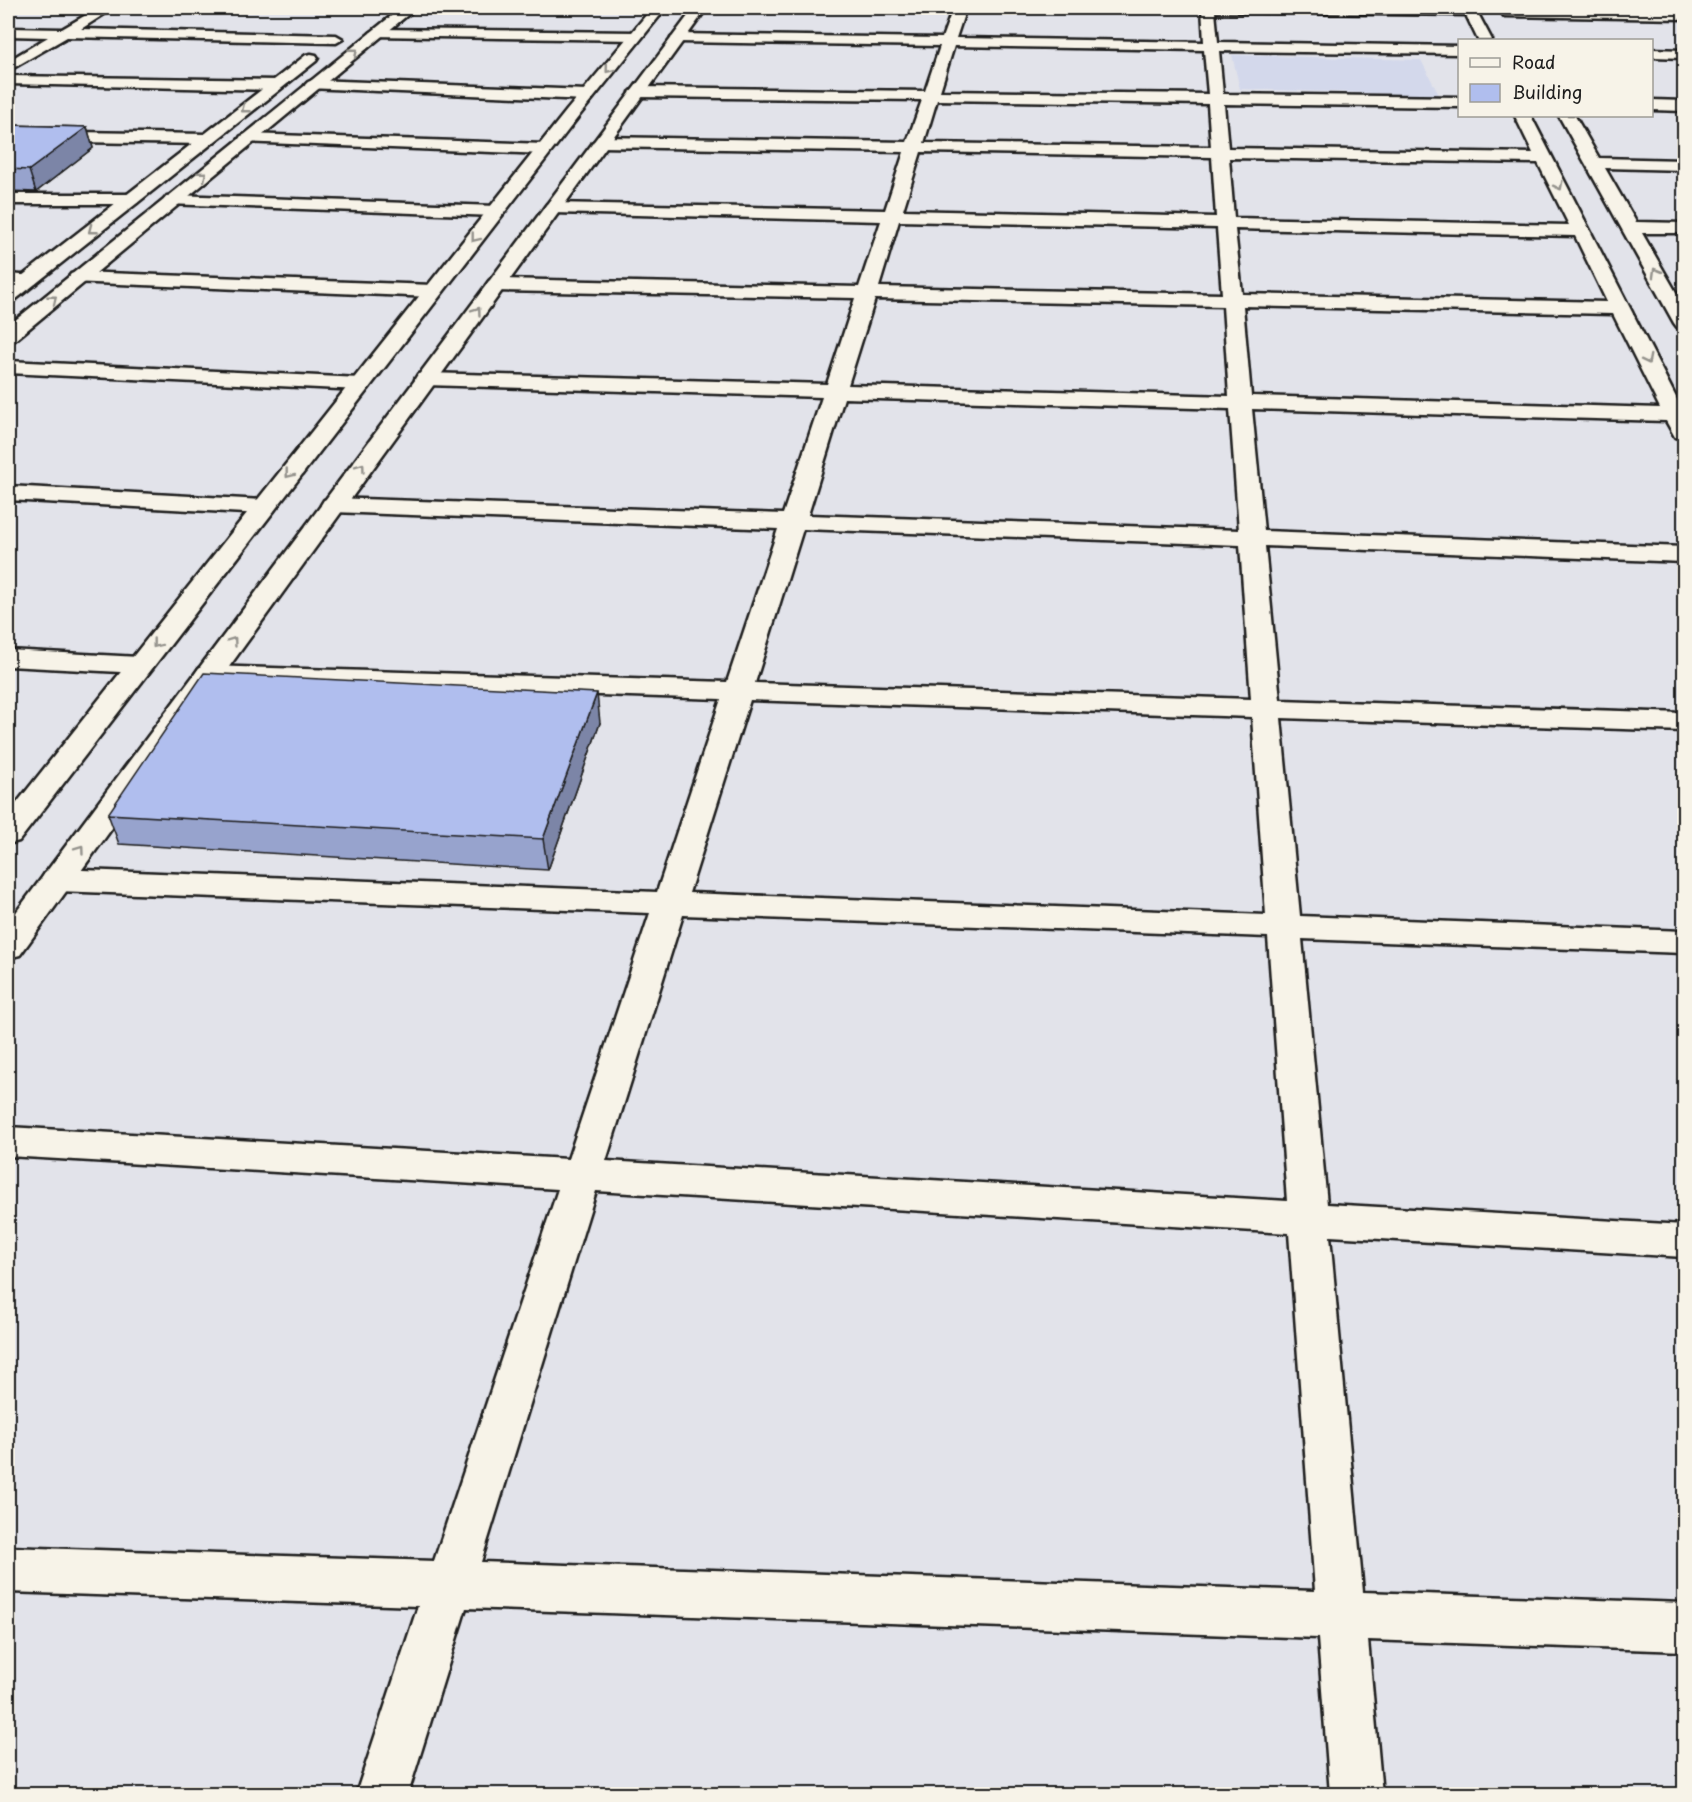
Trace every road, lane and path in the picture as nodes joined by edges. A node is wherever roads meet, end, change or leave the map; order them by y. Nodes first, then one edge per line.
1 (107, 8) edge
2 (409, 8) edge
3 (659, 8) edge
4 (700, 8) edge
5 (959, 8) edge
6 (1208, 8) edge
7 (1469, 9) edge
8 (1507, 10) edge
9 (1684, 15) edge
10 (351, 26) dead end
11 (1519, 31) dead end
12 (8, 32) edge
13 (63, 33) junction
14 (377, 33) junction
15 (636, 36) junction
16 (678, 38) junction
17 (336, 39) junction
18 (1484, 39) edge
19 (948, 42) junction
20 (1211, 46) junction
21 (1458, 50) edge
22 (1653, 53) edge
23 (1684, 54) edge
24 (8, 67) edge
25 (8, 81) edge
26 (314, 85) junction
27 (276, 86) junction
28 (638, 92) junction
29 (587, 95) junction
30 (930, 96) junction
31 (1215, 99) junction
32 (1458, 102) edge
33 (1653, 105) edge
34 (1684, 106) edge
35 (1524, 117) edge
36 (1568, 117) edge
37 (8, 136) edge
38 (247, 139) junction
39 (207, 140) junction
40 (601, 142) junction
41 (914, 148) junction
42 (544, 149) junction
43 (1219, 153) junction
44 (1545, 158) junction
45 (1594, 163) junction
46 (1684, 165) edge
47 (8, 199) edge
48 (131, 199) junction
49 (173, 200) junction
50 (553, 208) junction
51 (496, 211) junction
52 (891, 216) junction
53 (1225, 223) junction
54 (1630, 227) junction
55 (1684, 228) edge
56 (1582, 231) junction
57 (78, 278) junction
58 (8, 280) edge
59 (28, 280) junction
60 (496, 285) junction
61 (433, 291) junction
62 (867, 292) junction
63 (8, 296) edge
64 (1232, 300) junction
65 (1621, 308) junction
66 (1682, 313) edge
67 (8, 336) edge
68 (8, 367) edge
69 (426, 379) junction
70 (360, 384) junction
71 (835, 391) junction
72 (1240, 403) junction
73 (1680, 425) edge
74 (8, 493) edge
75 (333, 505) junction
76 (264, 507) junction
77 (793, 522) junction
78 (1252, 538) junction
79 (1684, 554) edge
80 (8, 658) edge
81 (139, 666) junction
82 (209, 674) junction
83 (738, 691) junction
84 (1265, 708) junction
85 (1684, 722) edge
86 (8, 834) edge
87 (57, 880) junction
88 (670, 904) junction
89 (1284, 927) junction
90 (1684, 942) edge
91 (8, 946) edge
92 (8, 1141) edge
93 (582, 1175) junction
94 (1308, 1218) junction
95 (1684, 1241) edge
96 (8, 1569) edge
97 (450, 1584) junction
98 (1341, 1615) junction
99 (1684, 1627) edge
100 (382, 1794) edge
101 (1356, 1794) edge

1 - 13 street
2 - 14 street
3 - 15 street
4 - 16 street
5 - 19 street
6 - 7 street
6 - 20 street
7 - 18 street
8 - 9 street
8 - 11 street
10 - 17 street
12 - 13 street
13 - 17 street
13 - 24 street
14 - 15 street
26 -> 14 street
15 -> 29 street
16 - 19 street
16 - 28 street
17 - 27 street
19 - 20 street
19 - 30 street
20 - 21 street
20 - 31 street
22 - 23 street
25 - 27 street
26 - 29 street
26 - 38 street
27 -> 39 street
28 - 30 street
28 - 40 street
29 - 42 street
30 - 31 street
30 - 41 street
31 - 32 street
31 - 43 street
33 - 34 street
35 - 44 street
36 - 45 street
37 - 39 street
38 - 42 street
49 -> 38 street
39 - 48 street
40 - 41 street
40 - 50 street
41 - 43 street
41 - 52 street
42 - 51 street
43 - 44 street
43 - 53 street
44 -> 56 street
45 - 46 street
45 - 54 street
47 - 48 street
48 -> 59 street
49 - 51 street
49 - 57 street
50 - 52 street
50 - 60 street
51 -> 61 street
52 - 53 street
52 - 62 street
53 - 56 street
53 - 64 street
54 - 55 street
66 -> 54 street
56 - 65 street
57 - 61 street
67 -> 57 street
58 - 59 street
59 - 63 street
60 - 62 street
69 -> 60 street
61 - 70 street
62 - 64 street
62 - 71 street
64 - 65 street
64 - 72 street
65 -> 73 street
68 - 70 street
69 - 71 street
75 -> 69 street
70 -> 76 street
71 - 72 street
71 - 77 street
72 - 73 street
72 - 78 street
74 - 76 street
75 - 77 street
82 -> 75 street
76 -> 81 street
77 - 78 street
77 - 83 street
78 - 79 street
78 - 84 street
80 - 81 street
81 - 86 street
82 - 83 street
87 -> 82 street
83 - 84 street
83 - 88 street
84 - 85 street
84 - 89 street
87 - 88 street
87 - 91 street
88 - 89 street
88 - 93 street
89 - 90 street
89 - 94 street
92 - 93 street
93 - 94 street
93 - 97 street
94 - 95 street
94 - 98 street
96 - 97 street
97 - 98 street
97 - 100 street
98 - 99 street
98 - 101 street

